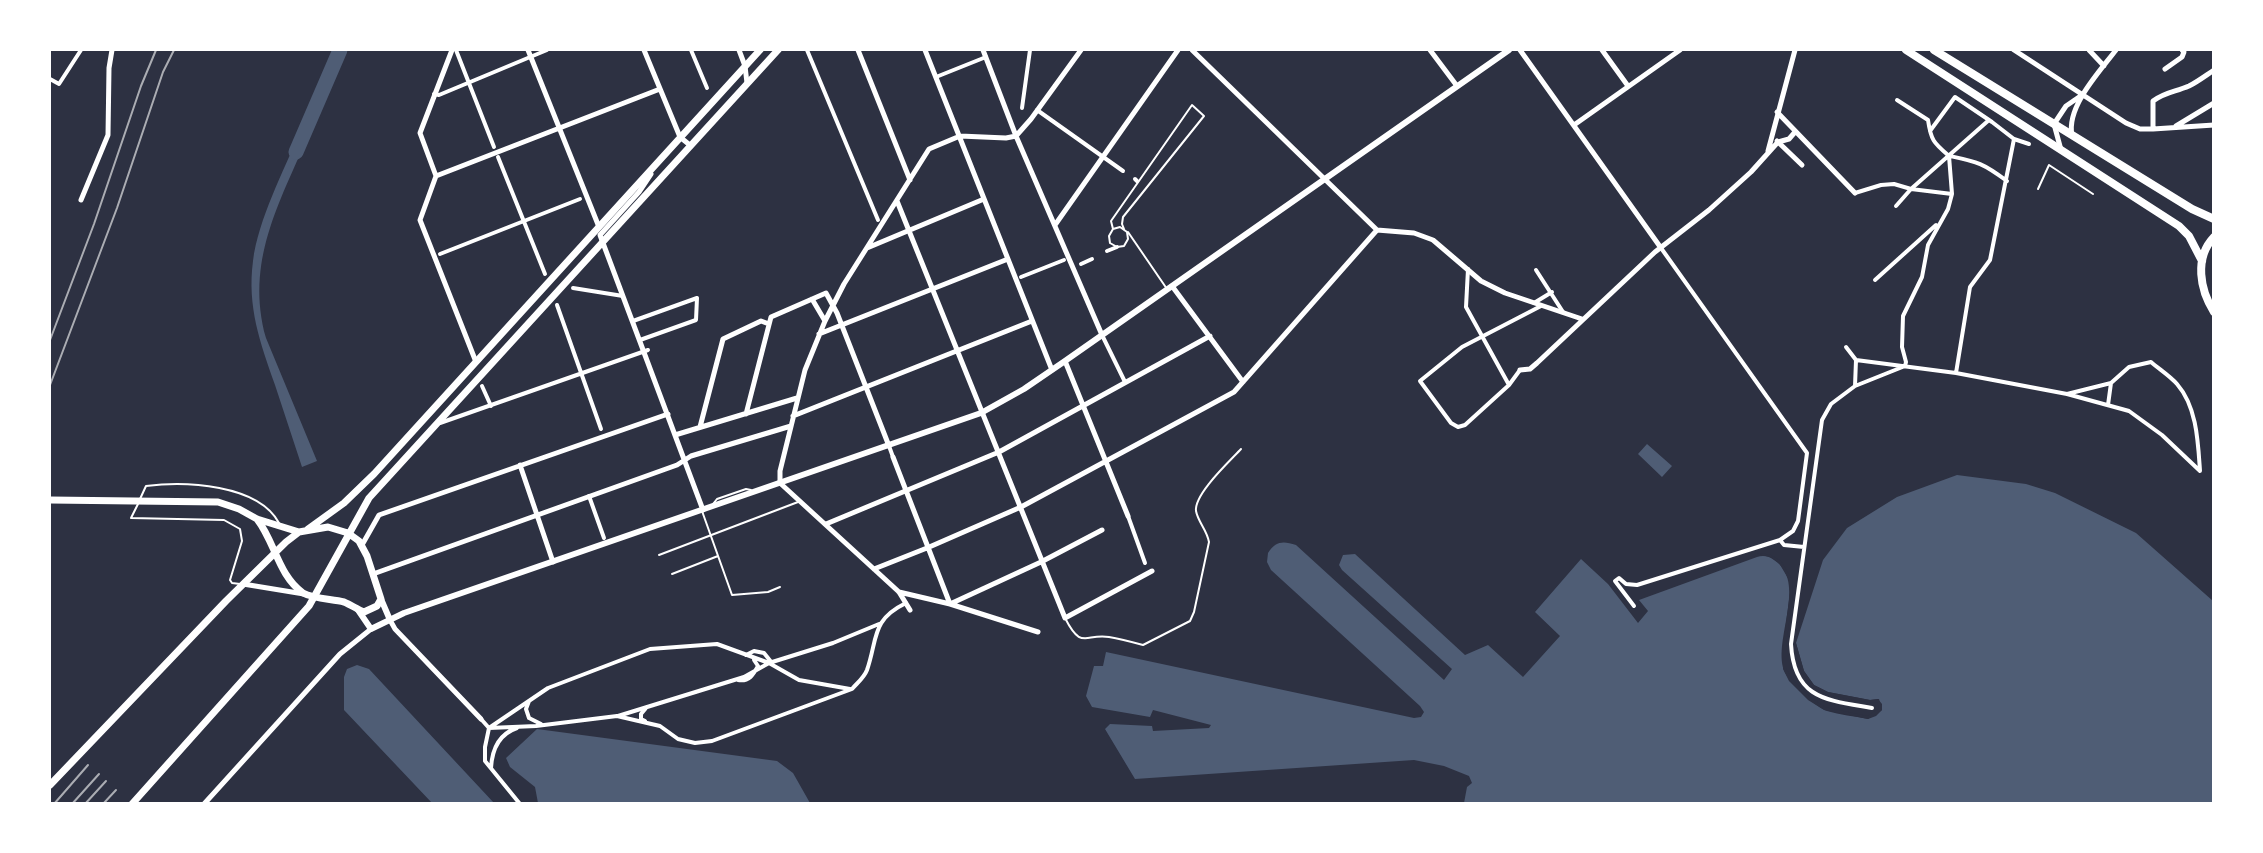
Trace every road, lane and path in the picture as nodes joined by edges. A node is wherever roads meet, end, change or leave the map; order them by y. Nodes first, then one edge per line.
1 (81, 50) edge
2 (112, 50) edge
3 (454, 50) edge
4 (528, 50) edge
5 (547, 50) edge
6 (644, 50) edge
7 (691, 50) edge
8 (739, 50) edge
9 (760, 50) edge
10 (778, 50) edge
11 (807, 50) edge
12 (858, 50) edge
13 (925, 50) edge
14 (983, 50) edge
15 (1030, 50) edge
16 (1081, 50) edge
17 (1178, 50) edge
18 (1192, 50) edge
19 (1430, 50) edge
20 (1509, 50) edge
21 (1520, 50) edge
22 (1602, 50) edge
23 (1680, 50) edge
24 (1795, 50) edge
25 (1906, 50) edge
26 (1934, 50) edge
27 (2014, 50) edge
28 (2089, 50) edge
29 (2116, 50) edge
30 (2182, 50) edge
31 (531, 56) junction
32 (986, 57) junction
33 (745, 66) junction
34 (2104, 66) junction
35 (2165, 69) dead end
36 (2214, 70) edge
37 (936, 77) junction
38 (50, 79) edge
39 (469, 82) junction
40 (747, 83) junction
41 (1457, 86) junction
42 (1628, 86) junction
43 (706, 88) dead end
44 (660, 89) junction
45 (434, 94) junction
46 (2084, 94) junction
47 (1897, 100) dead end
48 (2214, 103) edge
49 (1022, 108) dead end
50 (1037, 110) junction
51 (1777, 112) junction
52 (1928, 120) junction
53 (1989, 120) junction
54 (2054, 124) junction
55 (1574, 125) junction
56 (1934, 125) junction
57 (2214, 125) edge
58 (559, 127) junction
59 (2172, 128) junction
60 (2153, 129) junction
61 (1930, 131) junction
62 (1796, 132) junction
63 (1772, 135) junction
64 (2072, 135) junction
65 (960, 136) junction
66 (1016, 136) junction
67 (680, 137) junction
68 (2013, 139) junction
69 (1778, 142) junction
70 (2029, 144) dead end
71 (691, 146) junction
72 (494, 147) dead end
73 (2061, 151) junction
74 (1767, 153) junction
75 (1102, 156) junction
76 (1949, 156) junction
77 (498, 157) dead end
78 (662, 157) junction
79 (1802, 165) dead end
80 (1123, 171) dead end
81 (436, 176) junction
82 (1325, 178) junction
83 (910, 180) junction
84 (2007, 180) junction
85 (1911, 189) junction
86 (2038, 189) dead end
87 (1855, 193) joint
88 (1952, 194) junction
89 (2093, 194) dead end
90 (984, 199) junction
91 (81, 200) dead end
92 (579, 200) dead end
93 (2003, 200) junction
94 (897, 201) junction
95 (2009, 202) dead end
96 (1896, 206) dead end
97 (2214, 219) edge
98 (878, 220) dead end
99 (523, 221) junction
100 (1939, 223) junction
101 (1055, 225) junction
102 (599, 227) junction
103 (1113, 229) junction
104 (1126, 230) junction
105 (1377, 230) junction
106 (909, 231) junction
107 (2214, 237) edge
108 (603, 242) junction
109 (1117, 247) junction
110 (1660, 248) junction
111 (866, 249) junction
112 (1107, 252) dead end
113 (440, 254) dead end
114 (1008, 259) junction
115 (1092, 259) dead end
116 (1064, 260) dead end
117 (2202, 261) junction
118 (1081, 264) dead end
119 (1468, 269) junction
120 (1536, 270) dead end
121 (545, 274) dead end
122 (1021, 277) dead end
123 (1875, 280) dead end
124 (1170, 287) junction
125 (573, 288) dead end
126 (932, 289) junction
127 (1552, 292) junction
128 (624, 296) junction
129 (812, 299) junction
130 (1534, 303) junction
131 (833, 304) junction
132 (557, 305) dead end
133 (1541, 305) junction
134 (2214, 312) edge
135 (1563, 313) junction
136 (1582, 319) junction
137 (633, 321) junction
138 (825, 321) junction
139 (1032, 321) junction
140 (769, 324) junction
141 (841, 325) junction
142 (819, 334) junction
143 (1102, 335) junction
144 (1210, 336) junction
145 (1482, 336) junction
146 (640, 340) junction
147 (1846, 348) dead end
148 (646, 350) junction
149 (956, 351) junction
150 (1856, 360) junction
151 (1065, 361) junction
152 (476, 362) junction
153 (1905, 366) junction
154 (1052, 370) junction
155 (1520, 370) joint
156 (1956, 373) junction
157 (581, 374) junction
158 (1125, 382) junction
159 (1243, 382) junction
160 (2111, 383) junction
161 (1509, 385) junction
162 (482, 386) dead end
163 (1856, 386) junction
164 (866, 387) junction
165 (2067, 394) junction
166 (797, 398) junction
167 (2108, 405) junction
168 (491, 406) junction
169 (1084, 406) junction
170 (981, 413) junction
171 (668, 414) junction
172 (746, 414) junction
173 (793, 416) junction
174 (437, 425) junction
175 (791, 426) junction
176 (700, 427) junction
177 (602, 429) dead end
178 (675, 435) junction
179 (890, 446) junction
180 (1240, 449) dead end
181 (999, 452) junction
182 (1807, 453) junction
183 (1817, 454) junction
184 (893, 457) joint
185 (685, 460) junction
186 (1106, 461) junction
187 (520, 465) junction
188 (780, 483) junction
189 (906, 491) junction
190 (589, 496) junction
191 (50, 500) edge
192 (800, 501) junction
193 (1020, 507) junction
194 (703, 510) junction
195 (537, 514) junction
196 (1128, 516) joint
197 (257, 519) junction
198 (826, 524) junction
199 (280, 525) junction
200 (308, 529) junction
201 (1102, 530) dead end
202 (299, 532) junction
203 (348, 533) junction
204 (711, 535) junction
205 (604, 538) dead end
206 (1780, 540) junction
207 (362, 545) junction
208 (1804, 547) junction
209 (927, 548) junction
210 (275, 552) junction
211 (659, 555) dead end
212 (718, 556) junction
213 (553, 562) junction
214 (1041, 562) junction
215 (1145, 563) dead end
216 (874, 568) junction
217 (1152, 571) dead end
218 (373, 574) junction
219 (672, 574) dead end
220 (243, 584) junction
221 (780, 587) dead end
222 (898, 592) junction
223 (305, 594) junction
224 (316, 596) junction
225 (381, 599) junction
226 (906, 603) junction
227 (950, 604) junction
228 (1634, 606) dead end
229 (358, 610) junction
230 (910, 610) dead end
231 (1065, 618) junction
232 (390, 620) junction
233 (880, 624) junction
234 (371, 629) junction
235 (1038, 632) dead end
236 (747, 655) junction
237 (772, 664) junction
238 (755, 671) junction
239 (736, 679) junction
240 (852, 689) junction
241 (530, 700) junction
242 (647, 707) junction
243 (1872, 708) dead end
244 (617, 716) junction
245 (481, 719) joint
246 (648, 723) junction
247 (542, 725) junction
248 (521, 726) junction
249 (489, 728) junction
250 (490, 771) junction
251 (50, 785) edge
252 (132, 804) edge
253 (204, 804) edge
254 (520, 804) edge

1 - 38 street
2 - 91 street
3 - 39 street
3 - 45 street
4 - 31 street
5 - 31 street
6 - 44 street
7 - 43 street
8 - 33 street
9 - 33 main road
10 - 40 main road
11 - 98 street
12 - 83 street
13 - 37 street
14 - 32 street
15 - 49 street
16 - 50 street
17 - 75 street
18 - 82 street
19 - 41 street
20 - 41 street
21 - 55 street
22 - 42 street
23 - 42 street
24 - 51 street
25 - 73 highway
26 - 54 highway
27 - 46 street
28 - 34 street
29 - 34 street
30 - 35 street
31 - 39 street
31 - 58 street
32 - 37 street
32 - 66 street
33 - 40 street
33 - 67 main road
34 - 46 street
36 - 60 street
37 - 65 street
39 - 45 street
39 - 72 street
40 - 71 main road
41 - 82 street
42 - 55 street
44 - 58 street
44 - 67 street
45 - 81 street
46 - 54 street
46 - 60 street
46 - 64 street
47 - 52 street
48 - 59 street
50 - 66 street
50 - 75 street
51 - 62 street
51 - 63 street
52 - 56 street
52 - 61 street
53 - 56 street
53 - 68 street
53 - 76 street
54 - 64 highway
54 - 73 street
55 - 110 street
56 - 61 street
57 - 59 street
58 - 81 street
58 - 102 street
59 - 60 street
61 - 76 street
62 - 69 street
62 - 87 street
63 - 69 street
63 - 74 street
64 - 97 highway
65 - 66 street
65 - 83 street
65 - 90 street
66 - 101 street
67 - 71 street
67 - 78 main road
68 - 70 street
68 - 84 street
69 - 74 street
69 - 79 street
71 - 108 main road
73 - 117 highway
74 - 110 street
75 - 80 street
75 - 101 street
76 - 84 street
76 - 85 street
76 - 88 street
77 - 99 street
78 - 102 main road
78 - 108 street
81 - 152 street
82 - 105 street
82 - 124 street
83 - 94 street
84 - 93 street
85 - 87 street
85 - 88 street
85 - 96 street
86 - 89 lane
88 - 100 street
90 - 106 street
90 - 114 street
92 - 99 street
93 - 95 street
93 - 156 street
94 - 106 street
94 - 111 street
99 - 113 street
99 - 121 street
100 - 123 street
100 - 153 street
101 - 143 street
102 - 152 main road
103 - 104 lane
103 - 104 lane
103 - 109 lane
104 - 109 lane
104 - 124 lane
105 - 119 street
105 - 159 street
106 - 111 street
106 - 126 street
107 - 117 highway
108 - 128 street
108 - 174 main road
109 - 112 street
110 - 136 street
110 - 182 street
111 - 131 street
114 - 126 street
114 - 139 street
115 - 118 street
116 - 122 street
117 - 134 highway
119 - 130 street
119 - 145 street
120 - 127 street
124 - 143 street
124 - 144 street
125 - 128 street
126 - 141 street
126 - 149 street
127 - 130 street
127 - 135 street
128 - 137 street
129 - 131 street
129 - 138 street
129 - 140 street
130 - 133 street
131 - 138 street
131 - 141 street
132 - 157 street
133 - 135 street
133 - 145 street
135 - 136 street
136 - 155 street
137 - 146 street
137 - 146 street
138 - 142 street
139 - 149 street
139 - 154 street
140 - 172 street
140 - 176 street
141 - 142 street
141 - 164 street
142 - 166 street
143 - 151 street
143 - 158 street
144 - 158 street
144 - 159 street
145 - 161 street
145 - 161 street
146 - 148 street
147 - 150 street
148 - 157 street
148 - 171 street
149 - 164 street
149 - 170 street
150 - 153 street
150 - 163 street
151 - 154 street
151 - 169 street
152 - 200 main road
153 - 156 street
153 - 163 street
154 - 170 street
155 - 161 street
156 - 165 street
157 - 168 street
157 - 177 street
158 - 169 street
159 - 186 street
160 - 165 street
160 - 167 street
160 - 167 street
162 - 168 street
163 - 183 street
164 - 173 street
164 - 179 street
165 - 167 street
166 - 172 street
166 - 173 street
168 - 174 street
169 - 181 street
169 - 186 street
170 - 179 street
170 - 181 street
171 - 178 street
171 - 187 street
172 - 176 street
173 - 175 street
174 - 203 main road
175 - 185 street
175 - 188 street
176 - 178 street
178 - 185 street
179 - 184 street
179 - 188 street
180 - 231 lane
181 - 189 street
181 - 193 street
182 - 183 street
182 - 206 street
183 - 208 street
184 - 189 street
185 - 190 street
185 - 194 street
186 - 193 street
186 - 196 street
187 - 195 street
187 - 207 street
188 - 192 street
188 - 194 street
189 - 198 street
189 - 209 street
190 - 195 street
190 - 205 street
191 - 197 main road
192 - 198 street
192 - 204 lane
193 - 209 street
193 - 214 street
194 - 204 lane
194 - 213 street
195 - 213 street
195 - 218 street
196 - 215 street
197 - 199 main road
197 - 210 main road
198 - 216 street
199 - 202 main road
199 - 220 lane
200 - 202 main road
200 - 203 main road
201 - 214 street
202 - 210 main road
203 - 207 main road
203 - 224 main road
204 - 211 lane
204 - 212 lane
206 - 208 street
206 - 228 street
207 - 218 main road
208 - 243 street
209 - 216 street
209 - 227 street
210 - 220 main road
210 - 223 main road
212 - 219 lane
212 - 221 lane
213 - 232 street
214 - 227 street
214 - 231 street
216 - 222 street
217 - 231 street
218 - 225 main road
220 - 223 street
220 - 251 main road
222 - 226 street
222 - 227 street
223 - 224 main road
224 - 229 main road
224 - 252 main road
225 - 229 main road
225 - 232 street
226 - 230 street
226 - 233 street
227 - 235 street
229 - 234 street
232 - 234 street
232 - 245 street
233 - 237 street
233 - 240 street
234 - 253 street
236 - 237 street
236 - 237 street
236 - 238 street
236 - 241 street
237 - 238 street
237 - 240 street
238 - 239 street
238 - 239 street
239 - 242 street
240 - 246 street
241 - 247 street
241 - 249 street
242 - 244 street
242 - 246 street
244 - 246 street
244 - 247 street
245 - 249 street
247 - 248 street
248 - 249 street
248 - 250 street
249 - 250 street
250 - 254 street

